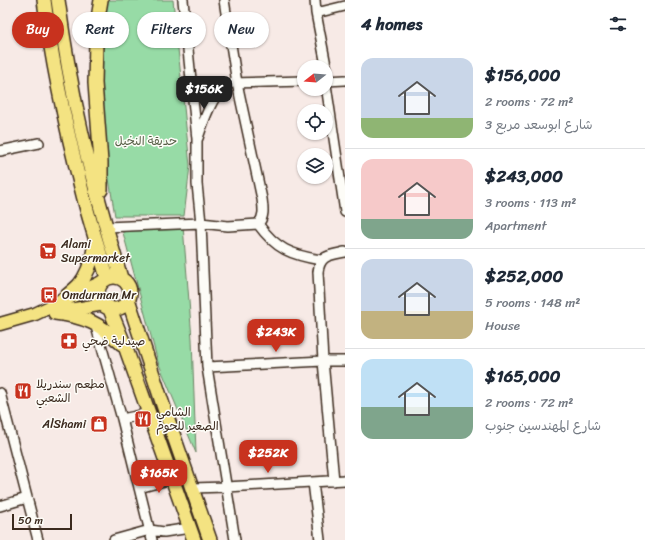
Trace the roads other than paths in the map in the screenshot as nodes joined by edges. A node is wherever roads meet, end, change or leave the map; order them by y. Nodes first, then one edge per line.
1 (44, 0) edge
2 (58, 0) edge
3 (101, 0) edge
4 (183, 0) edge
5 (224, 0) edge
6 (315, 0) edge
7 (345, 6) edge
8 (316, 13) junction
9 (323, 60) edge
10 (345, 80) edge
11 (297, 81) edge
12 (333, 81) edge
13 (237, 83) junction
14 (329, 96) edge
15 (197, 139) junction
16 (39, 143) dead end
17 (0, 150) edge
18 (101, 210) junction
19 (345, 212) edge
20 (201, 223) junction
21 (258, 224) junction
22 (106, 227) junction
23 (95, 238) junction
24 (345, 252) edge
25 (321, 260) junction
26 (121, 278) junction
27 (105, 280) junction
28 (128, 300) junction
29 (106, 306) junction
30 (56, 308) junction
31 (95, 323) junction
32 (0, 324) edge
33 (125, 346) junction
34 (323, 361) junction
35 (345, 361) edge
36 (207, 367) junction
37 (0, 392) edge
38 (149, 413) junction
39 (122, 419) junction
40 (172, 478) junction
41 (345, 480) edge
42 (334, 481) junction
43 (313, 482) junction
44 (226, 487) junction
45 (139, 488) junction
46 (192, 488) junction
47 (27, 498) junction
48 (0, 506) edge
49 (150, 530) junction
50 (192, 534) edge
51 (38, 540) edge
52 (114, 540) edge
53 (152, 540) edge
54 (210, 540) edge
55 (235, 540) edge
56 (320, 540) edge

1 - 23 highway
2 - 18 highway
3 - 18 highway
4 - 15 street
5 - 13 street
6 - 8 street
7 - 8 street
8 - 9 street
10 - 12 street
11 - 13 street
13 - 15 street
13 - 21 street
14 - 19 street
15 - 20 street
16 - 17 street
18 - 22 highway
20 - 21 street
20 - 22 street
20 - 36 street
21 - 25 street
22 - 26 highway
23 - 27 highway
23 - 30 highway
24 - 25 street
25 - 34 street
26 - 27 highway
26 - 28 highway
27 - 29 highway
27 - 30 main road
28 - 29 highway
28 - 46 highway
29 - 30 main road
29 - 33 highway
30 - 31 highway
30 - 32 main road
31 - 33 highway
31 - 39 street
33 - 38 highway
34 - 35 street
34 - 36 street
34 - 42 street
36 - 44 street
37 - 47 street
38 - 39 street
38 - 40 highway
39 - 45 street
40 - 45 street
40 - 50 highway
41 - 42 street
42 - 43 street
43 - 44 street
43 - 56 street
44 - 46 street
44 - 55 street
45 - 49 street
46 - 54 highway
47 - 48 street
47 - 51 street
49 - 50 street
49 - 52 street
49 - 53 street

